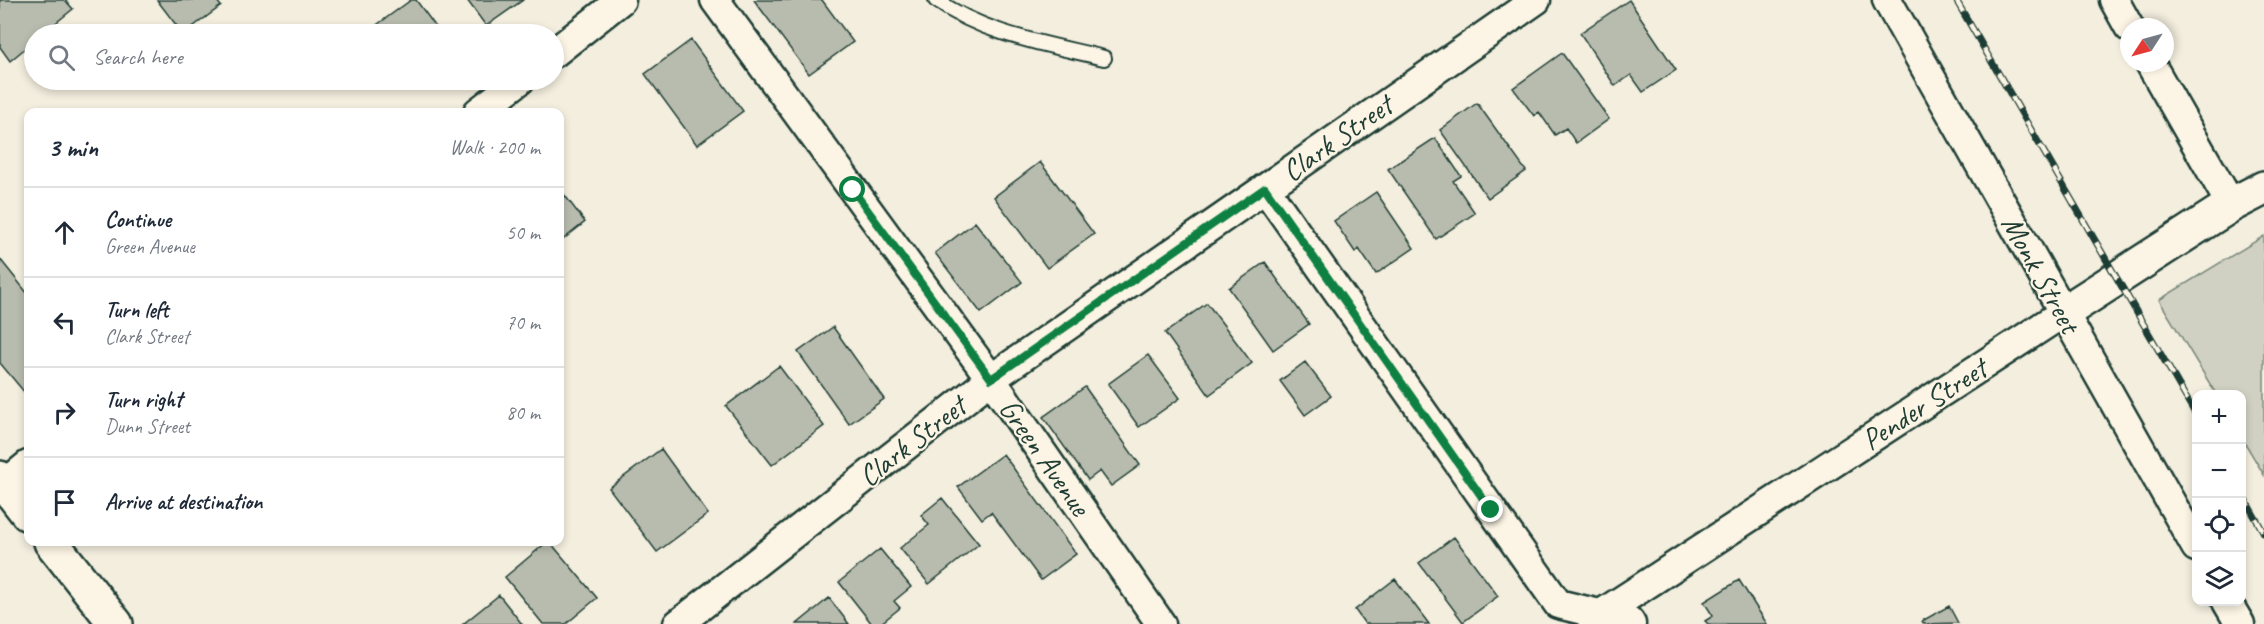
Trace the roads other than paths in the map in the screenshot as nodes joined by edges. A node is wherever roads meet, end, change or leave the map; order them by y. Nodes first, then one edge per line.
1 (621, 0) edge
2 (716, 0) edge
3 (936, 0) edge
4 (1536, 0) edge
5 (1887, 0) edge
6 (2114, 0) edge
7 (2124, 18) edge
8 (564, 45) edge
9 (1104, 58) dead end
10 (2155, 72) edge
11 (507, 90) edge
12 (483, 108) edge
13 (1265, 188) junction
14 (2264, 188) edge
15 (2231, 205) junction
16 (2063, 314) junction
17 (991, 379) junction
18 (8, 479) edge
19 (24, 507) edge
20 (2192, 540) edge
21 (54, 546) edge
22 (2230, 606) edge
23 (1592, 619) edge
24 (116, 624) edge
25 (678, 624) edge
26 (1161, 624) edge
27 (1631, 624) edge
28 (2240, 624) edge

1 - 8 street
2 - 17 street, Green Avenue
3 - 9 lane
4 - 13 street, Clark Street
5 - 16 street, Monk Street
6 - 7 street
10 - 15 street
11 - 12 street
13 - 17 street, Clark Street
13 - 23 street
14 - 15 street, Pender Street
15 - 16 street, Pender Street
16 - 20 street, Monk Street
16 - 23 street, Pender Street
17 - 25 street, Clark Street
17 - 26 street, Green Avenue
18 - 19 street
21 - 24 street
22 - 28 street
23 - 27 street

